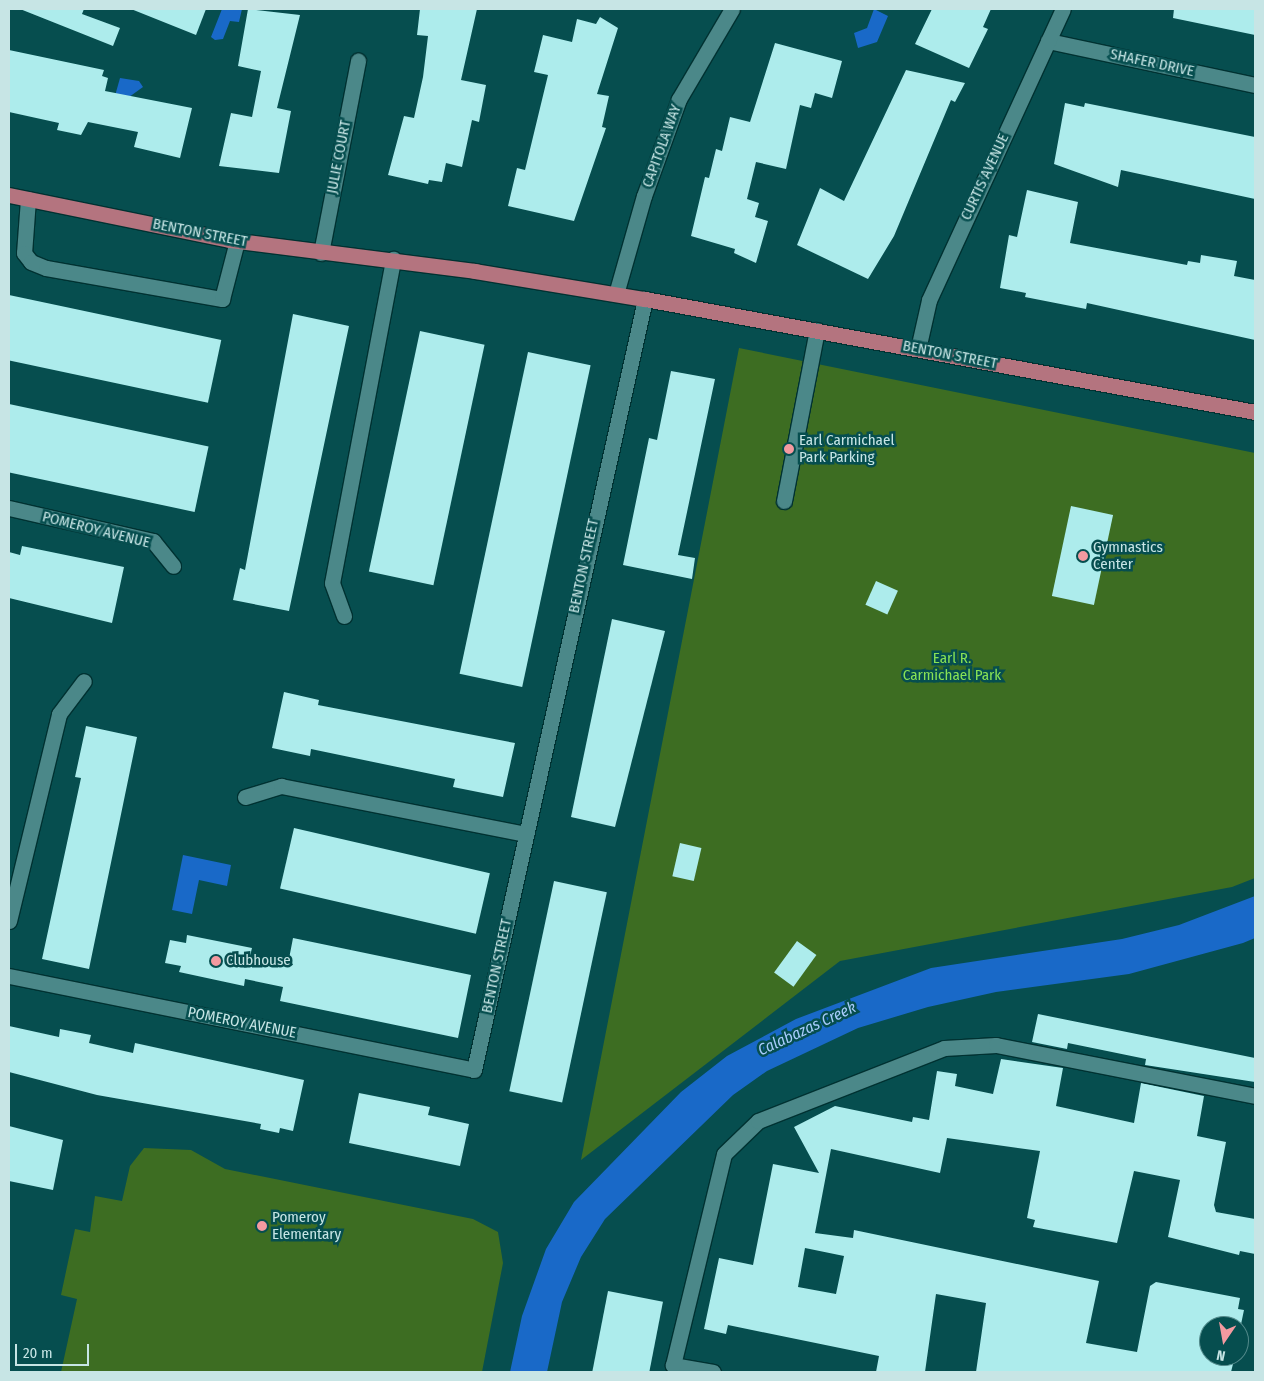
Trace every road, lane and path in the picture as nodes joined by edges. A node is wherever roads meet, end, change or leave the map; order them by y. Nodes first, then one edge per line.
1 (732, 9) edge
2 (1063, 9) edge
3 (1048, 42) junction
4 (358, 60) dead end
5 (1255, 85) edge
6 (9, 195) edge
7 (28, 198) junction
8 (237, 241) junction
9 (321, 253) junction
10 (393, 259) junction
11 (616, 294) junction
12 (645, 299) junction
13 (817, 330) junction
14 (918, 349) junction
15 (1255, 412) edge
16 (784, 501) dead end
17 (9, 508) edge
18 (173, 566) dead end
19 (344, 616) dead end
20 (84, 681) dead end
21 (245, 797) dead end
22 (526, 834) junction
23 (9, 921) edge
24 (9, 976) edge
25 (474, 1070) joint
26 (1255, 1096) edge
27 (713, 1372) edge

1 - 11 street, CAPITOLA WAY
2 - 3 street, CURTIS AVENUE
3 - 5 street, SHAFER DRIVE
3 - 14 street, CURTIS AVENUE
4 - 9 street, JULIE COURT
6 - 7 main road, BENTON STREET
7 - 8 main road, BENTON STREET
7 - 8 street
8 - 9 main road, BENTON STREET
9 - 10 main road, BENTON STREET
10 - 11 main road, BENTON STREET
10 - 19 street
11 - 12 main road, BENTON STREET
12 - 13 main road, BENTON STREET
12 - 22 street, BENTON STREET
13 - 14 main road, BENTON STREET
13 - 16 street
14 - 15 main road, BENTON STREET
17 - 18 street, POMEROY AVENUE
20 - 23 street
21 - 22 street
22 - 25 street, BENTON STREET
24 - 25 street, POMEROY AVENUE
26 - 27 street

